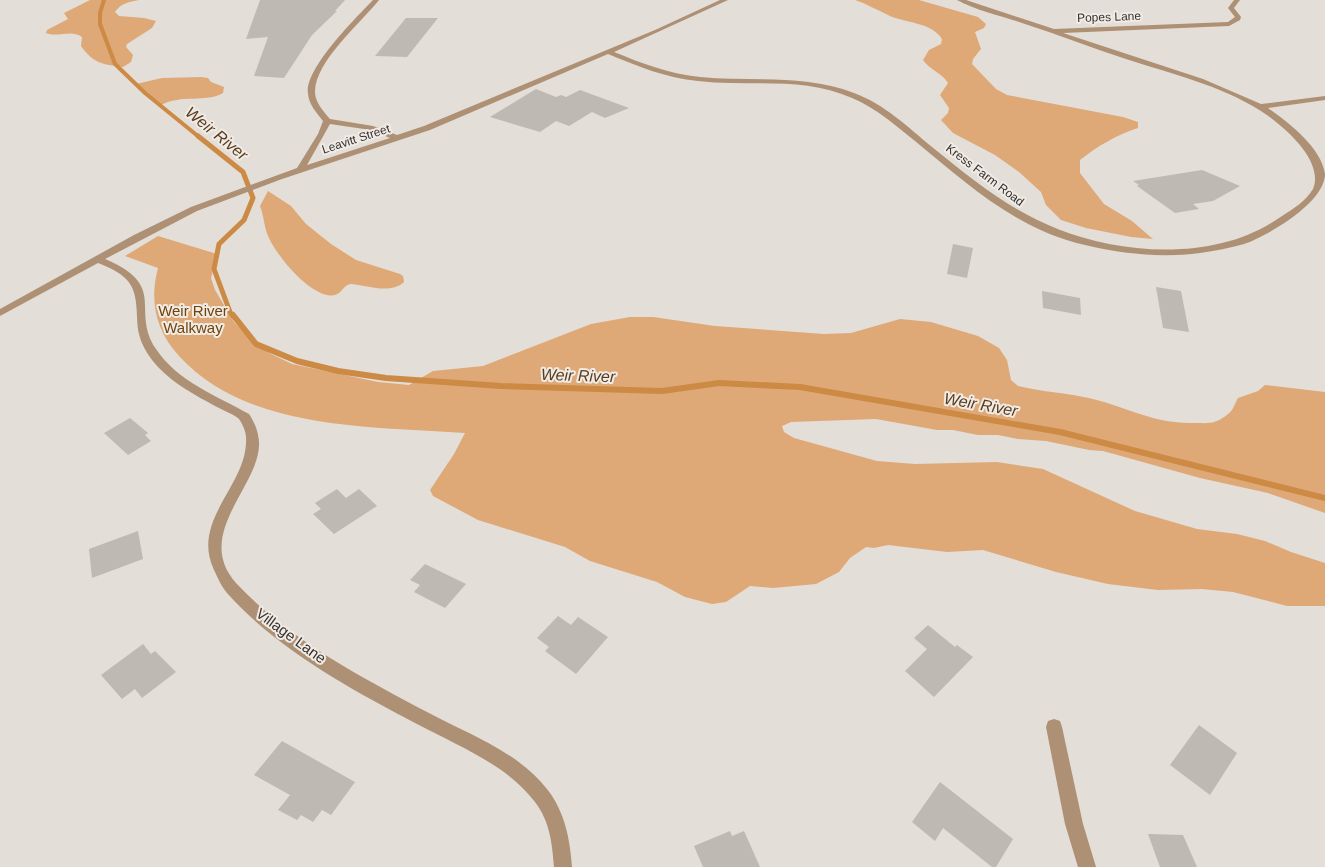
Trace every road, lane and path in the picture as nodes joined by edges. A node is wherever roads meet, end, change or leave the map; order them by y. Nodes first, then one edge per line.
1 (376, 0) edge
2 (725, 0) edge
3 (960, 0) edge
4 (1237, 0) edge
5 (1053, 31) junction
6 (608, 52) junction
7 (1325, 98) edge
8 (1260, 107) junction
9 (327, 121) junction
10 (398, 139) junction
11 (301, 170) junction
12 (98, 259) junction
13 (0, 312) edge
14 (1054, 727) dead end
15 (563, 867) edge
16 (1087, 867) edge

1 - 9 street
2 - 6 street, Leavitt Street
3 - 5 street, Popes Lane
4 - 5 street, Popes Lane
5 - 8 street, Kress Farm Road
6 - 8 street, Kress Farm Road
6 - 10 street, Leavitt Street
7 - 8 street
9 - 10 street
9 - 11 street
10 - 11 street, Leavitt Street
11 - 12 street, Leavitt Street
12 - 13 street, Leavitt Street
12 - 15 street, Village Lane
14 - 16 street

